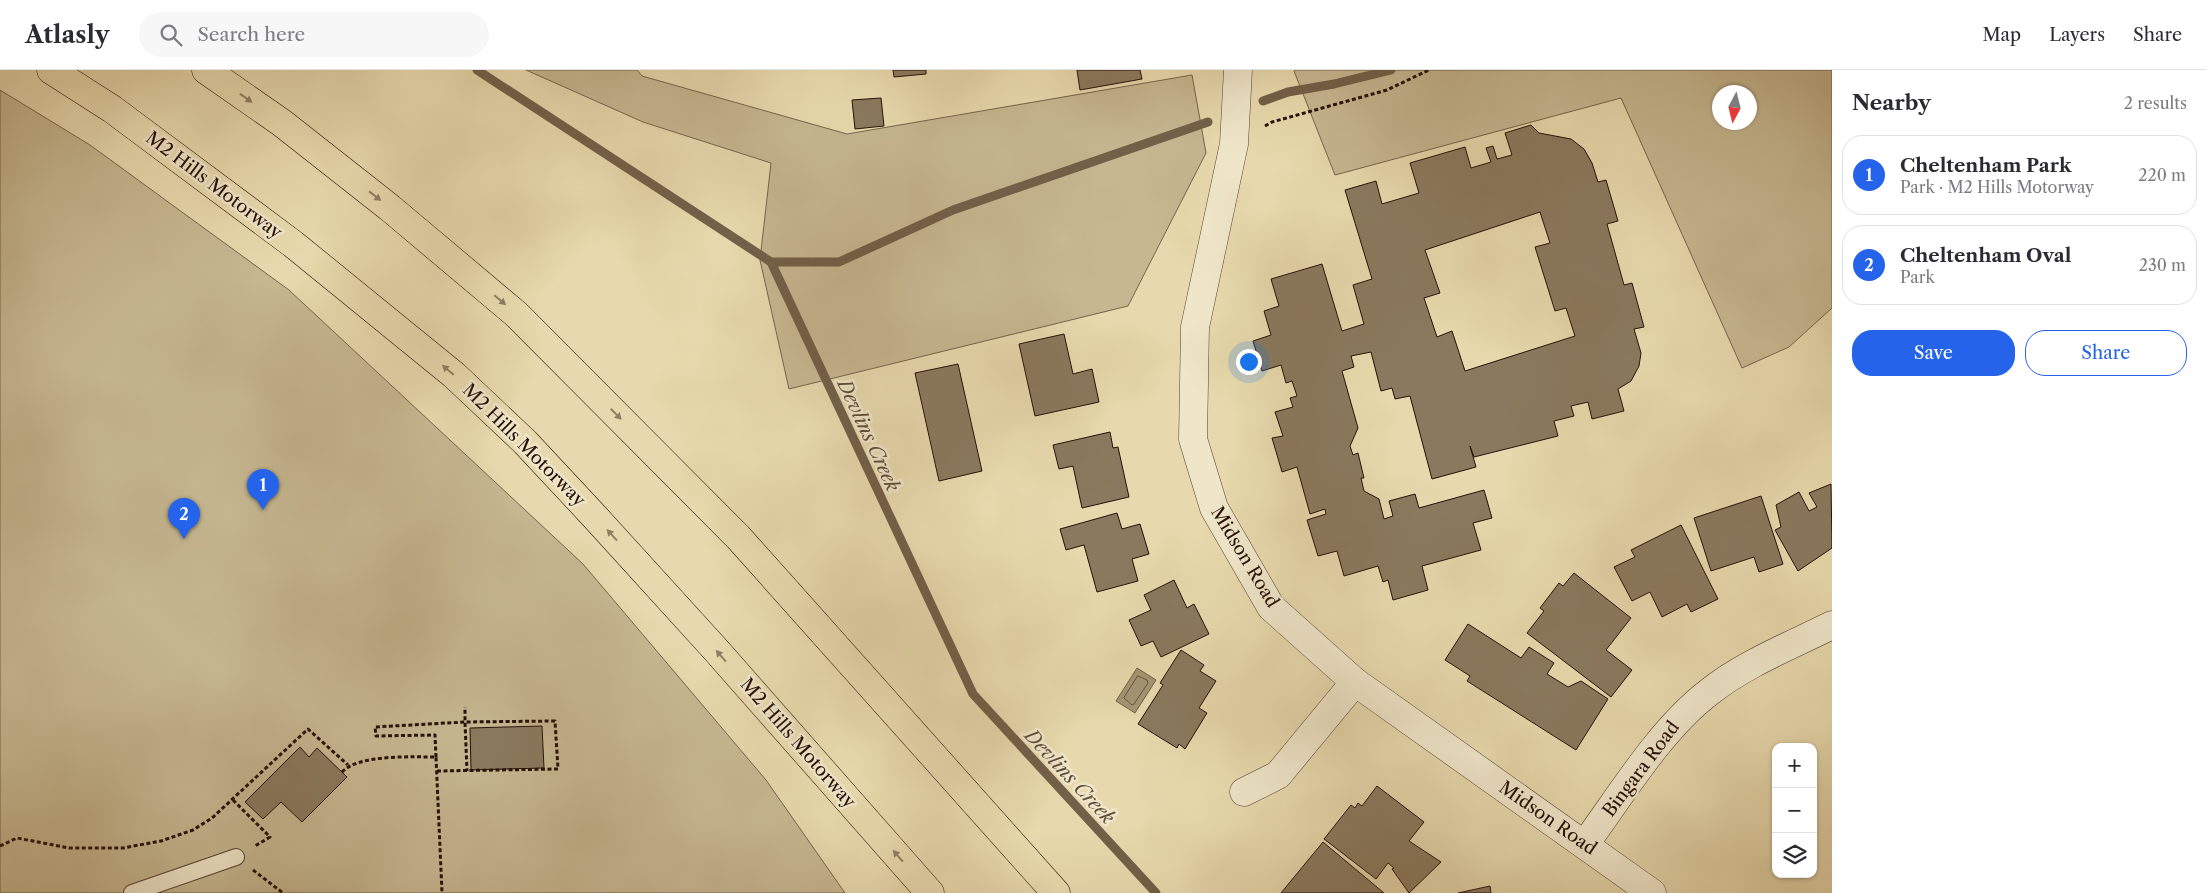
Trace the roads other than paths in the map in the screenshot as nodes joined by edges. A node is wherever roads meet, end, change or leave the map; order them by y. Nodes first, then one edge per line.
1 (51, 70) edge
2 (206, 70) edge
3 (1238, 70) edge
4 (1832, 625) edge
5 (1355, 682) junction
6 (1244, 792) dead end
7 (1585, 844) junction
8 (236, 857) road end
9 (132, 893) edge
10 (930, 893) edge
11 (1056, 893) edge
12 (1652, 893) edge

10 -> 1 highway, M2 Hills Motorway
2 -> 11 highway
3 - 5 street, Midson Road
4 - 7 street, Bingara Road
5 - 6 street
5 - 7 street, Midson Road
7 - 12 street, Midson Road
8 - 9 lane

